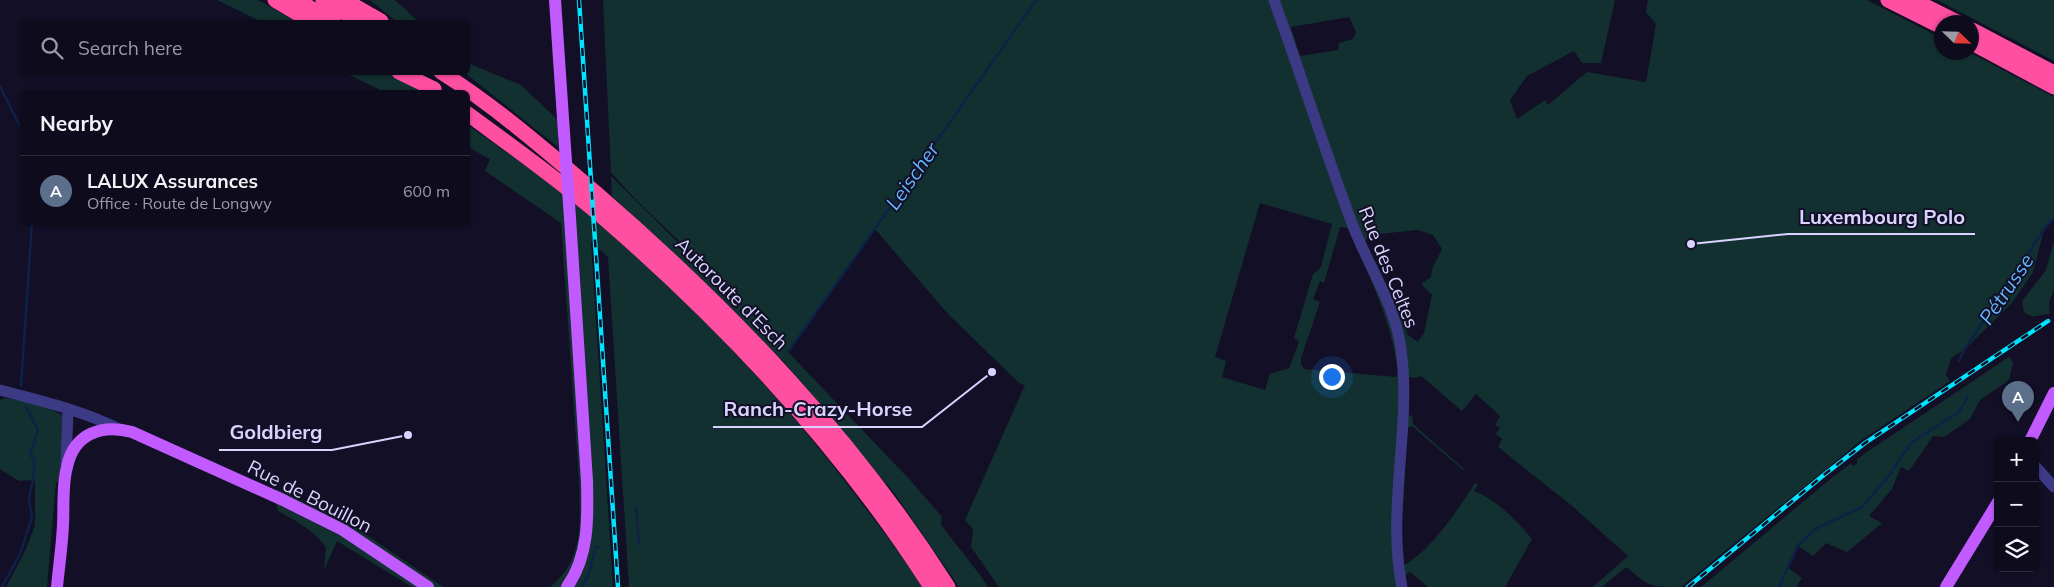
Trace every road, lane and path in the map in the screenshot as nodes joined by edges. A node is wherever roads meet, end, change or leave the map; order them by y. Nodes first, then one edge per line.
1 (270, 0) edge
2 (275, 0) edge
3 (323, 0) edge
4 (344, 0) edge
5 (355, 0) edge
6 (555, 0) edge
7 (1274, 0) edge
8 (1888, 0) edge
9 (1913, 0) edge
10 (297, 7) edge
11 (1943, 15) edge
12 (310, 20) edge
13 (329, 20) edge
14 (358, 20) edge
15 (379, 20) edge
16 (380, 20) edge
17 (1934, 23) edge
18 (1979, 34) edge
19 (1979, 46) edge
20 (2054, 73) edge
21 (405, 75) edge
22 (415, 75) edge
23 (450, 77) edge
24 (2054, 87) edge
25 (435, 90) edge
26 (436, 90) edge
27 (467, 90) edge
28 (470, 92) edge
29 (470, 115) edge
30 (0, 390) edge
31 (2054, 392) edge
32 (68, 410) junction
33 (119, 428) junction
34 (2032, 437) edge
35 (66, 468) junction
36 (2039, 471) edge
37 (2054, 488) edge
38 (1994, 509) edge
39 (57, 587) edge
40 (428, 587) edge
41 (567, 587) edge
42 (931, 587) edge
43 (948, 587) edge
44 (1402, 587) edge
45 (1946, 587) edge

1 - 10 highway
2 - 10 highway
3 - 14 highway
4 - 15 highway
5 - 16 highway
6 - 41 main road, bridge
7 - 44 street, Rue des Celtes
8 - 17 highway
9 - 11 highway
10 - 12 highway
10 - 13 highway
18 - 20 highway
19 - 24 highway
21 - 25 highway
22 - 26 highway
23 - 27 highway, Autoroute d'Esch
28 - 43 highway, Autoroute d'Esch
29 - 42 highway, Autoroute d'Esch
30 - 32 street, Rue de Bouillon
31 - 34 main road
32 - 33 street, Rue de Bouillon
32 - 35 street
33 - 35 main road
33 - 40 main road, Rue de Bouillon
35 - 39 main road
36 - 37 street
38 - 45 main road

